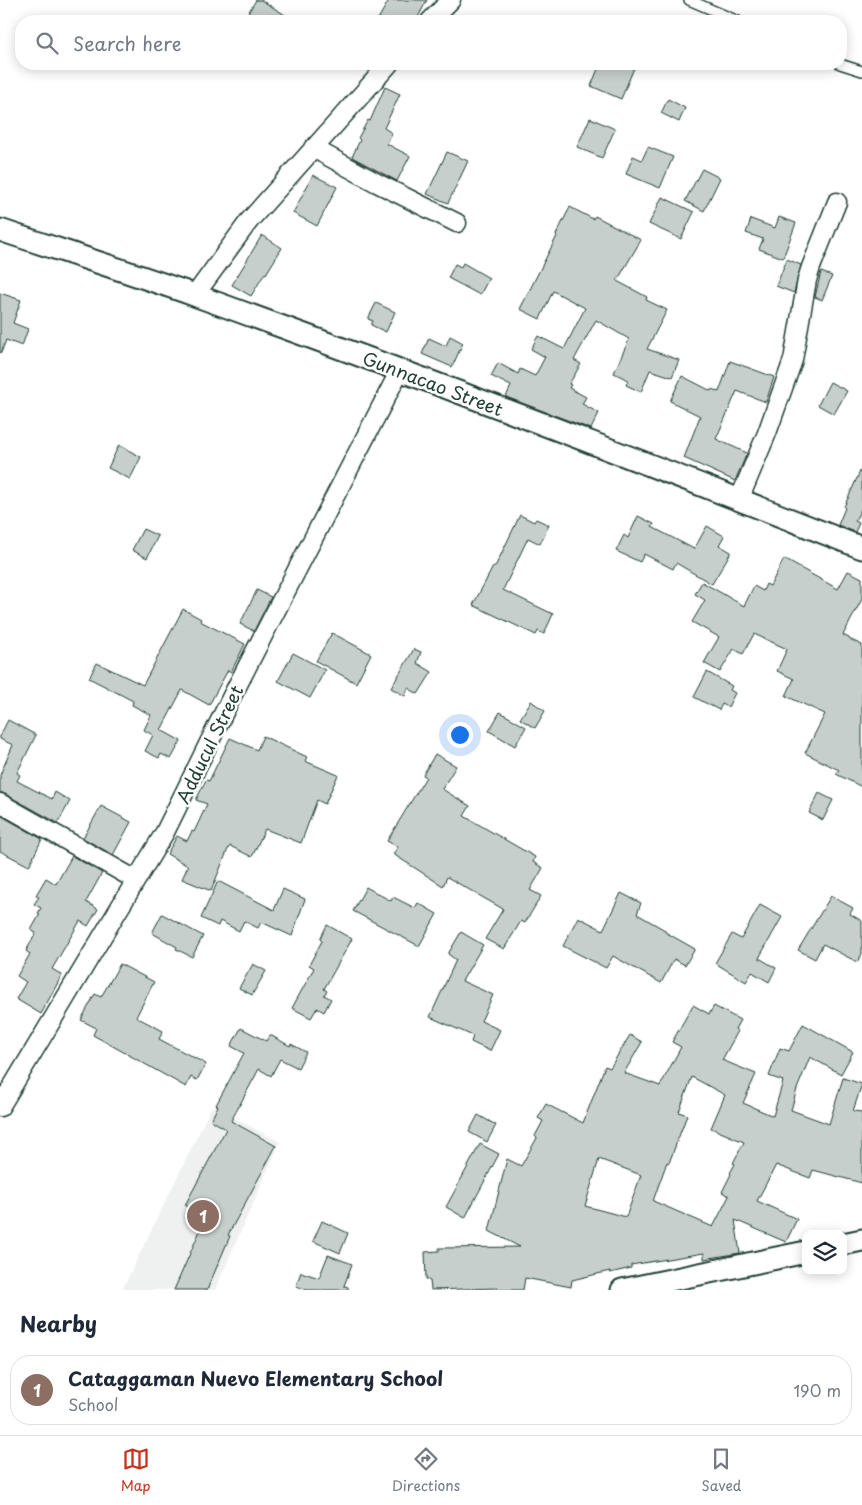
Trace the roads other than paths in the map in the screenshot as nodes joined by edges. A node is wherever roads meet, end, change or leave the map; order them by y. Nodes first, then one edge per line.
1 (451, 0) edge
2 (689, 0) edge
3 (436, 15) edge
4 (724, 15) edge
5 (847, 66) edge
6 (384, 70) edge
7 (862, 71) edge
8 (313, 148) junction
9 (838, 202) dead end
10 (457, 223) dead end
11 (0, 230) edge
12 (195, 295) junction
13 (400, 370) junction
14 (739, 500) junction
15 (862, 548) edge
16 (0, 803) edge
17 (136, 880) junction
18 (7, 1079) edge
19 (0, 1107) edge
20 (862, 1240) edge
21 (847, 1243) edge
22 (802, 1253) edge
23 (650, 1287) edge
24 (622, 1290) edge

1 - 3 street
2 - 4 lane
5 - 7 lane
6 - 8 street
8 - 10 street
8 - 12 street
9 - 14 street
11 - 12 street, Gunnacao Street
12 - 13 street, Gunnacao Street
13 - 14 street, Gunnacao Street
13 - 17 street, Adducul Street
14 - 15 street, Gunnacao Street
16 - 17 street
17 - 18 street, Adducul Street
18 - 19 street, Adducul Street
20 - 21 street
22 - 23 street
23 - 24 street

